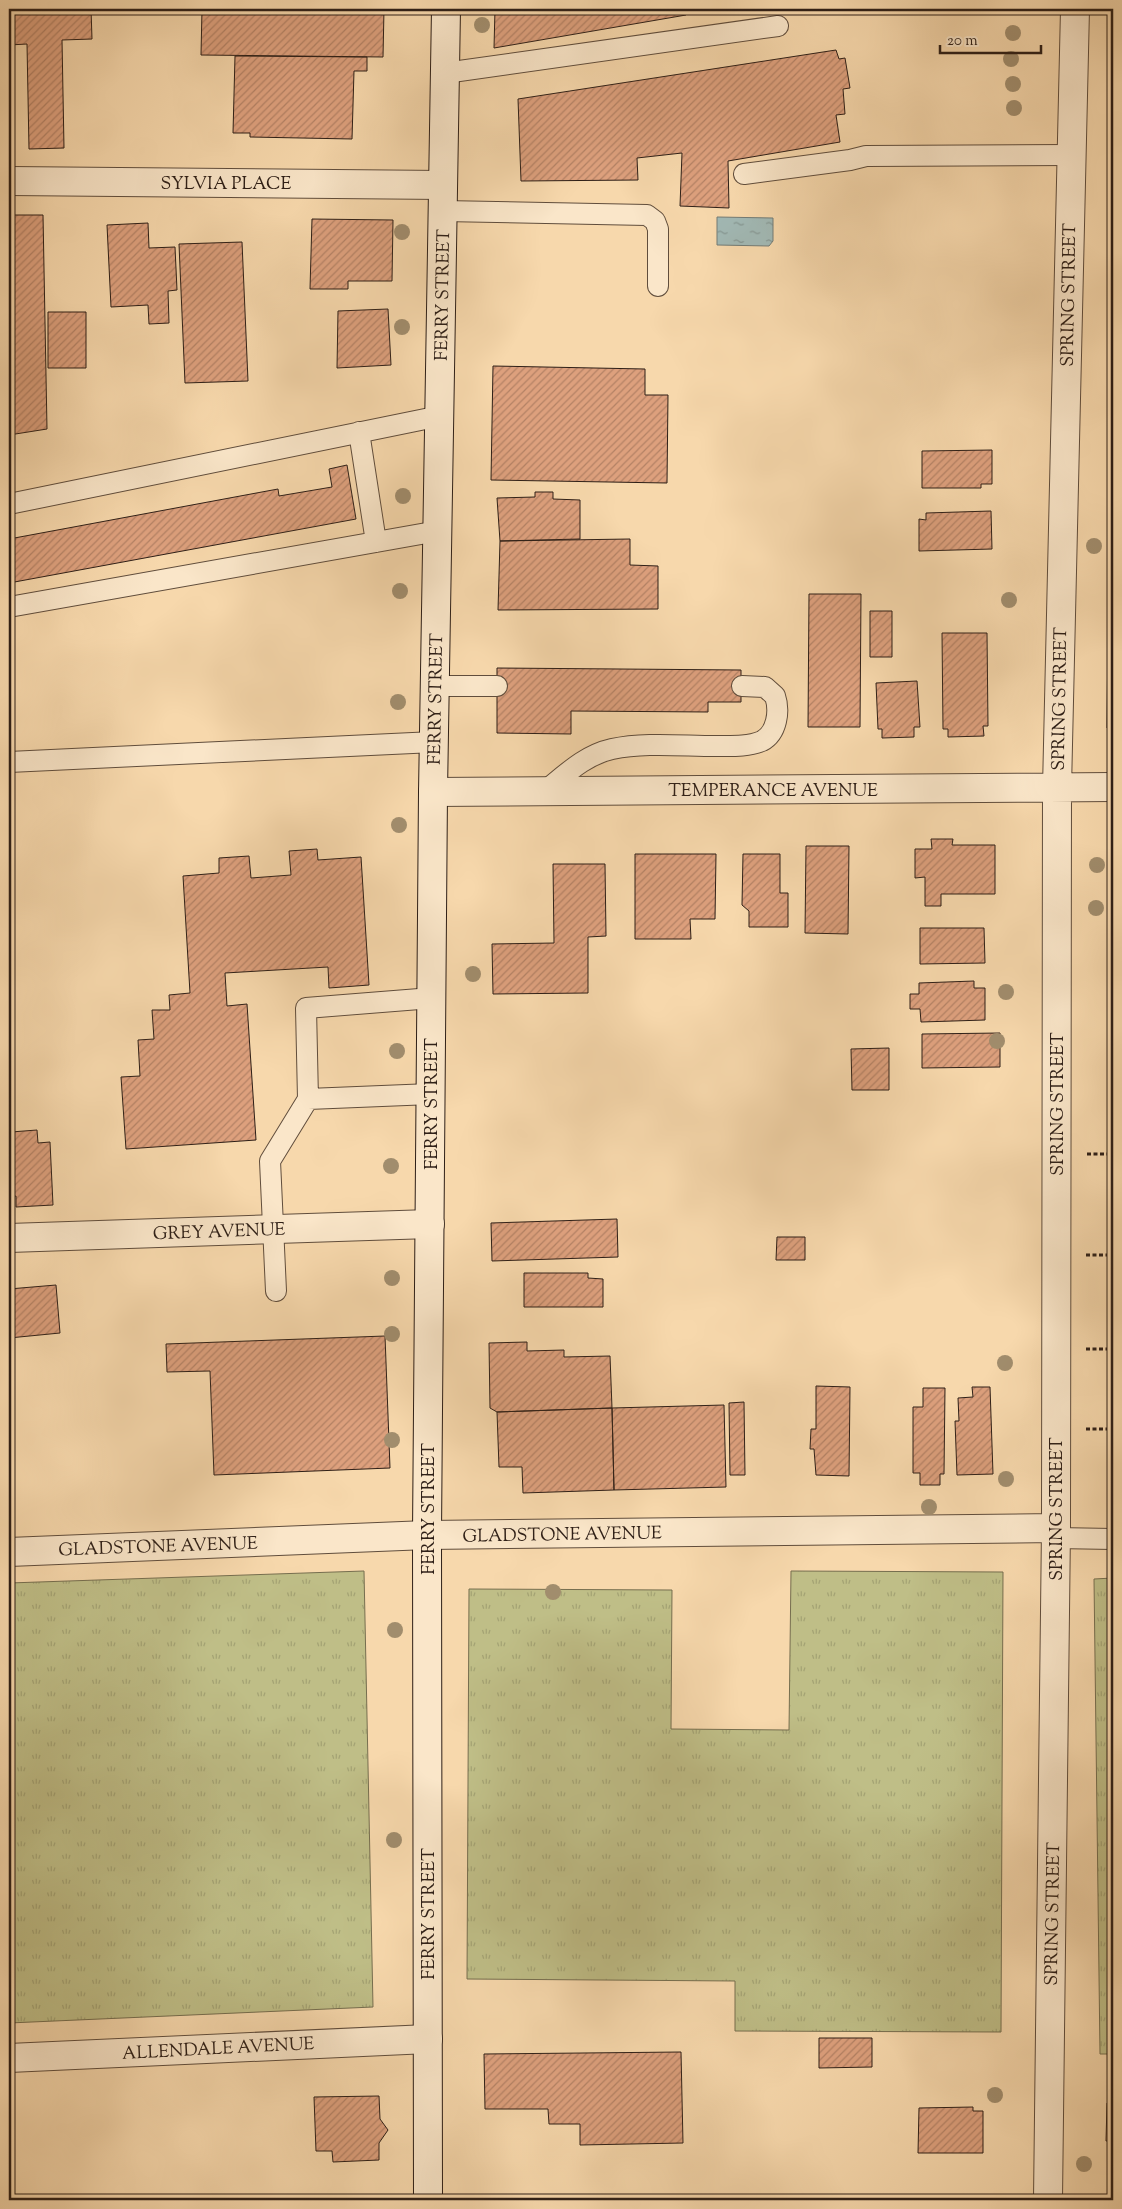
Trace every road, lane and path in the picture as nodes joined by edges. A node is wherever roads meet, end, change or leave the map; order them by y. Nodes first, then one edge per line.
1 (446, 9) edge
2 (1075, 9) edge
3 (778, 26) dead end
4 (445, 74) junction
5 (1072, 155) junction
6 (744, 174) dead end
7 (9, 181) edge
8 (443, 198) junction
9 (658, 286) dead end
10 (440, 416) junction
11 (358, 432) junction
12 (9, 504) edge
13 (438, 531) junction
14 (376, 542) junction
15 (9, 607) edge
16 (435, 686) junction
17 (497, 686) dead end
18 (742, 686) dead end
19 (434, 742) junction
20 (9, 762) edge
21 (1113, 787) edge
22 (1057, 788) junction
23 (545, 791) junction
24 (433, 792) junction
25 (432, 998) junction
26 (431, 1094) junction
27 (308, 1099) junction
28 (430, 1224) junction
29 (273, 1230) junction
30 (9, 1238) edge
31 (276, 1291) dead end
32 (1056, 1533) junction
33 (428, 1535) junction
34 (1113, 1538) edge
35 (9, 1552) edge
36 (428, 2039) junction
37 (9, 2058) edge
38 (428, 2200) edge
39 (1048, 2200) edge

1 - 4 street, FERRY STREET
2 - 5 street, SPRING STREET
3 - 4 lane
4 - 8 street, FERRY STREET
5 - 6 lane
5 - 22 street, SPRING STREET
7 - 8 street, SYLVIA PLACE
8 - 9 lane
8 - 10 street, FERRY STREET
10 - 11 lane
10 - 13 street, FERRY STREET
11 - 12 lane
11 - 14 lane
13 - 14 lane
13 - 16 street, FERRY STREET
14 - 15 lane
16 - 17 lane
16 - 19 street, FERRY STREET
18 - 23 lane
19 - 20 lane
19 - 24 street, FERRY STREET
21 - 22 street, TEMPERANCE AVENUE
22 - 23 street, TEMPERANCE AVENUE
22 - 32 street, SPRING STREET
23 - 24 street, TEMPERANCE AVENUE
24 - 25 street, FERRY STREET
25 - 26 street, FERRY STREET
25 - 27 lane
26 - 27 lane
26 - 28 street, FERRY STREET
27 - 29 lane
28 - 29 street, GREY AVENUE
28 - 33 street, FERRY STREET
29 - 30 street, GREY AVENUE
29 - 31 lane
32 - 33 street, GLADSTONE AVENUE
32 - 34 lane
32 - 39 street, SPRING STREET
33 - 35 street, GLADSTONE AVENUE
33 - 36 street, FERRY STREET
36 - 37 street, ALLENDALE AVENUE
36 - 38 street, FERRY STREET

